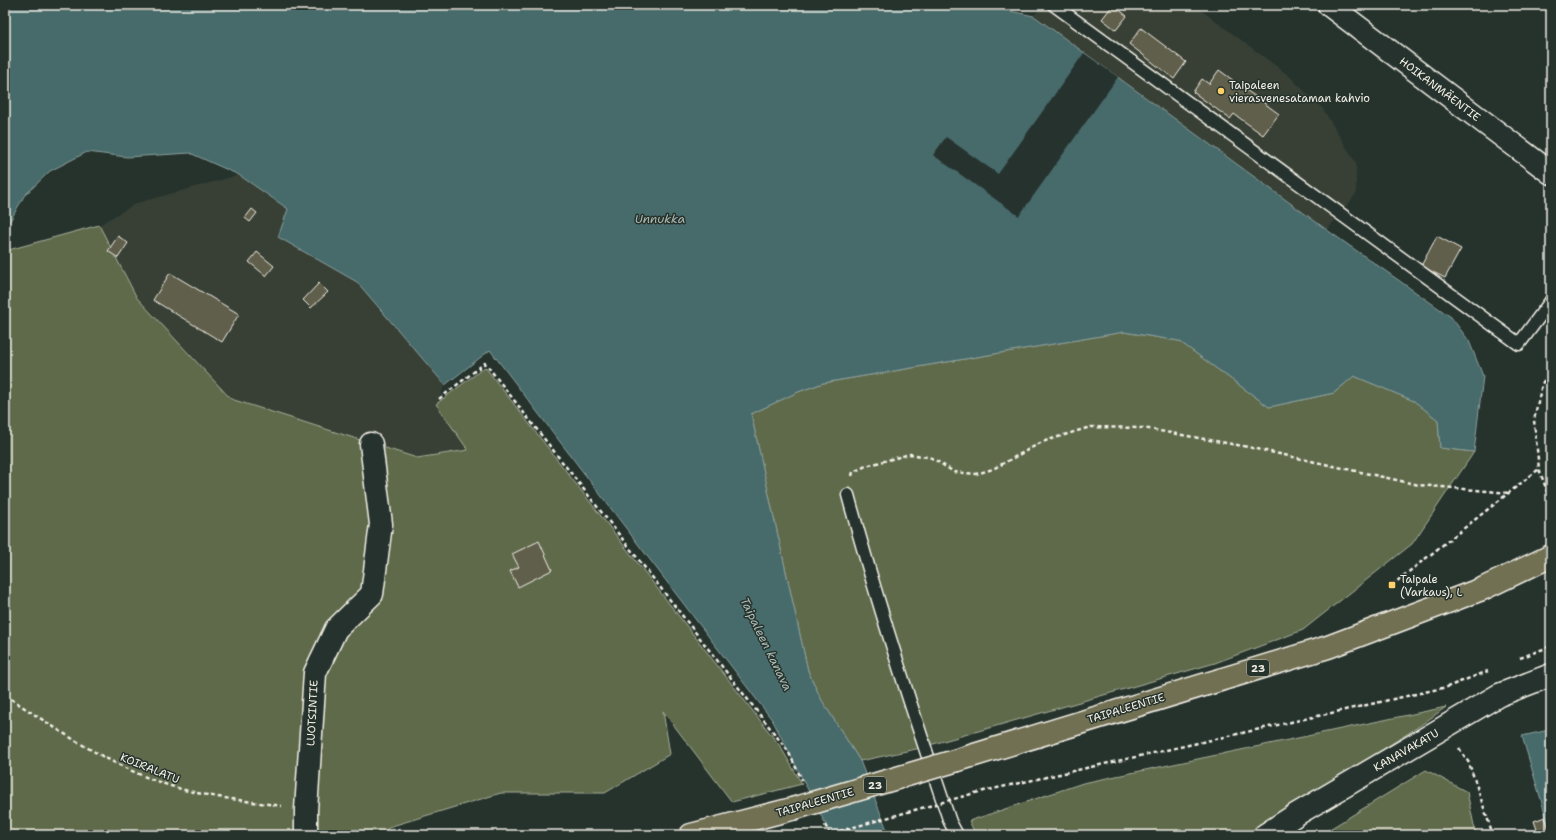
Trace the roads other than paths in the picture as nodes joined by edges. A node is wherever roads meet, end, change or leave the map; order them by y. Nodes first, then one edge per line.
1 (1054, 5) edge
2 (1329, 5) edge
3 (1551, 173) edge
4 (1551, 302) edge
5 (371, 444) dead end
6 (848, 495) road end
7 (1551, 556) edge
8 (1551, 675) edge
9 (306, 835) edge
10 (691, 835) edge
11 (957, 835) edge
12 (1265, 835) edge

1 - 4 lane
2 - 3 street, HOIKANMÄENTIE
5 - 9 street, LUOTSINTIE
6 - 11 lane
7 - 10 highway, TAIPALEENTIE / 23, bridge
8 - 12 street, KANAVAKATU

